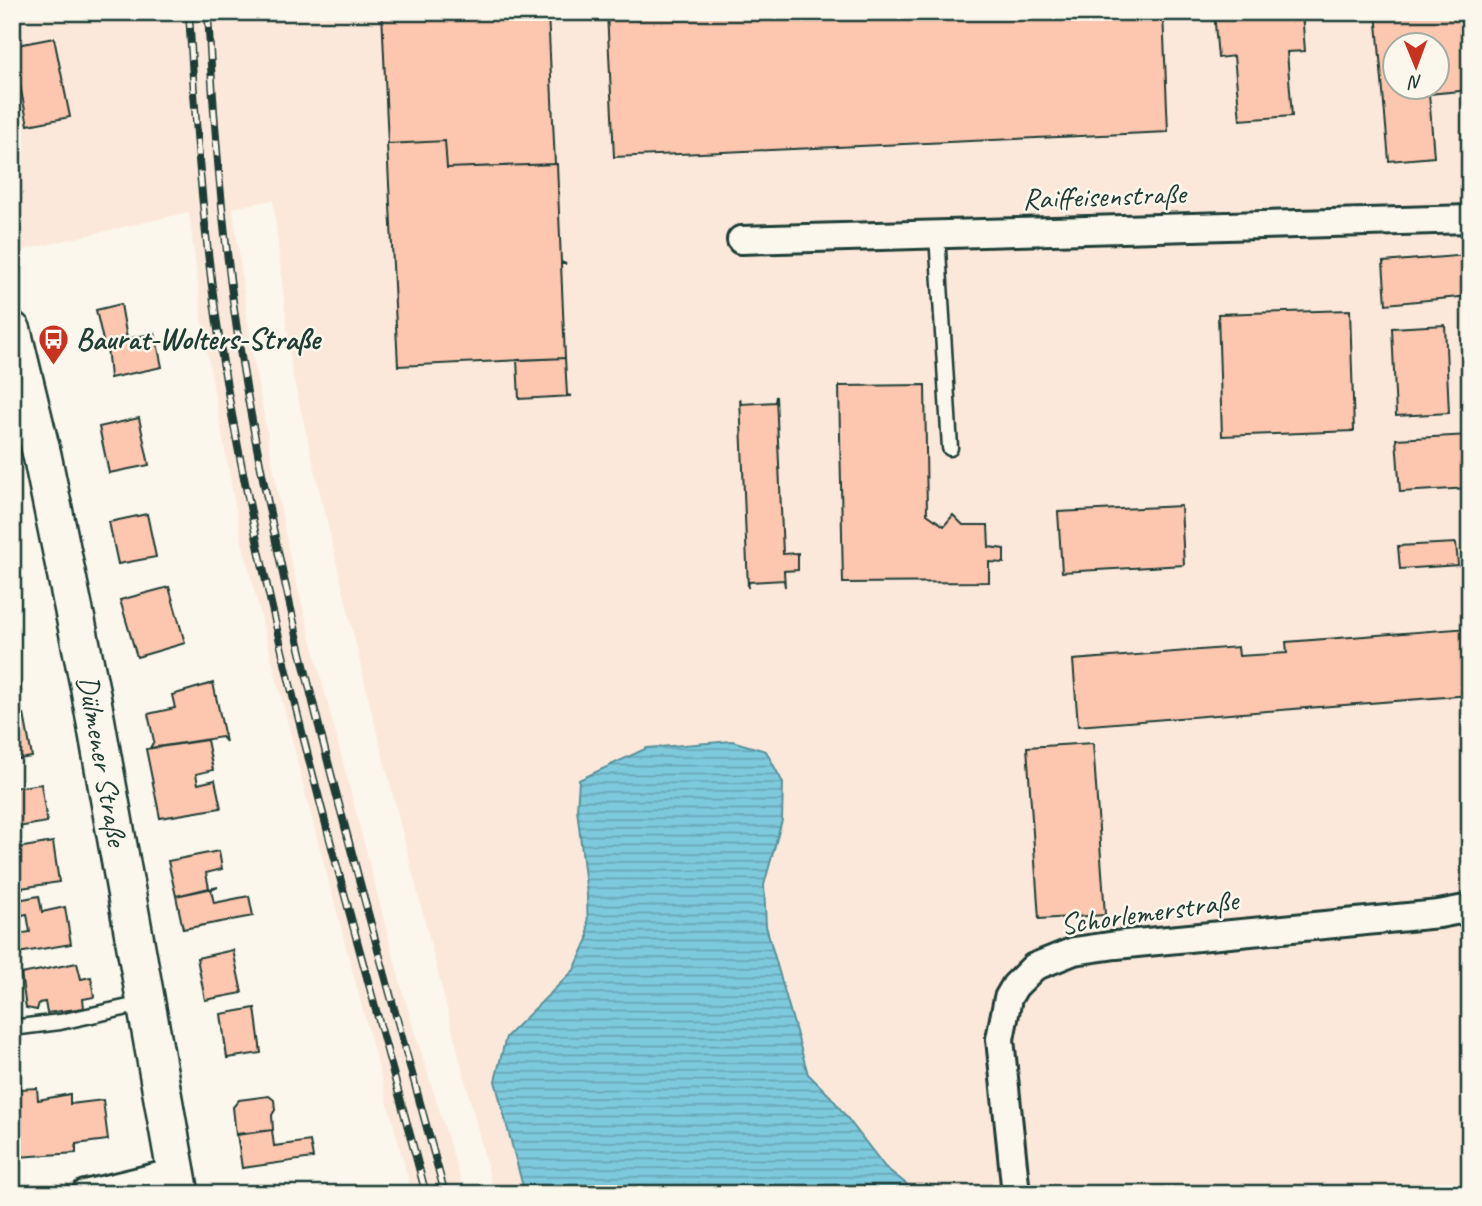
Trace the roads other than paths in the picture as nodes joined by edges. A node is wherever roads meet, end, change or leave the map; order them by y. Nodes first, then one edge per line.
1 (1470, 219) edge
2 (937, 234) junction
3 (741, 240) dead end
4 (12, 331) edge
5 (950, 448) dead end
6 (1470, 908) edge
7 (148, 1003) junction
8 (12, 1028) edge
9 (178, 1183) edge
10 (85, 1194) edge
11 (1016, 1194) edge

1 - 2 street, Raiffeisenstraße
2 - 3 street, Raiffeisenstraße
2 - 5 lane
4 - 7 street, Dülmener Straße
6 - 11 street, Schorlemerstraße
7 - 8 lane
7 - 9 street, Dülmener Straße
9 - 10 street

